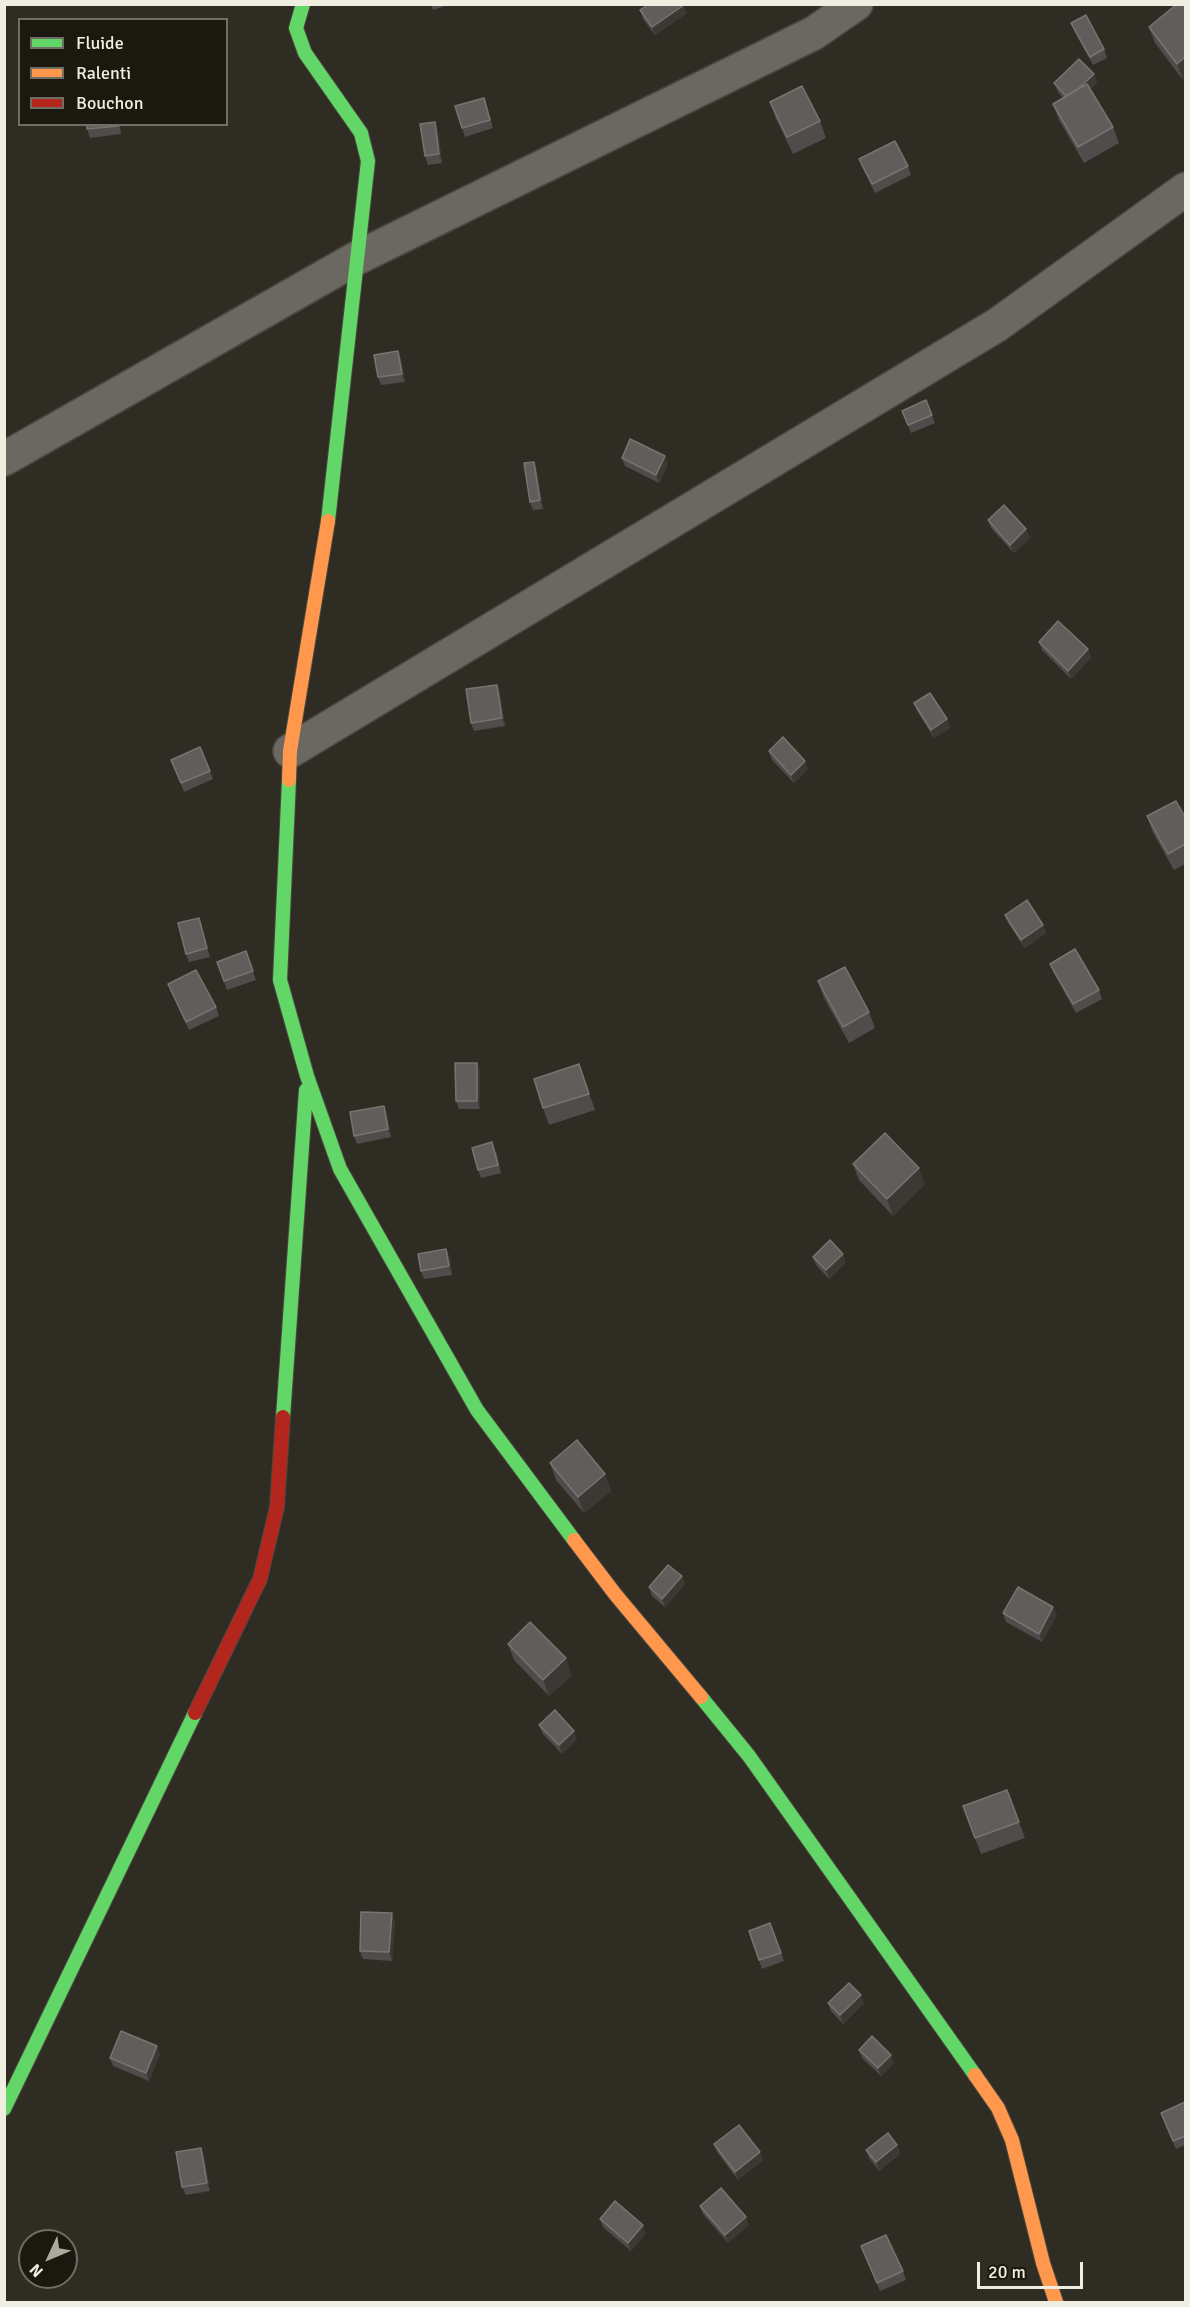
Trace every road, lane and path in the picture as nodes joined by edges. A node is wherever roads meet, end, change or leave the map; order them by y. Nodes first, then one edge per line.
1 (303, 4) edge
2 (856, 4) edge
3 (1185, 189) edge
4 (357, 258) junction
5 (4, 459) edge
6 (290, 751) junction
7 (307, 1076) junction
8 (4, 2109) edge
9 (1056, 2302) edge

1 - 4 street
2 - 4 street
3 - 6 street
4 - 5 street
4 - 6 street
6 - 7 street
7 - 8 street
7 - 9 street

